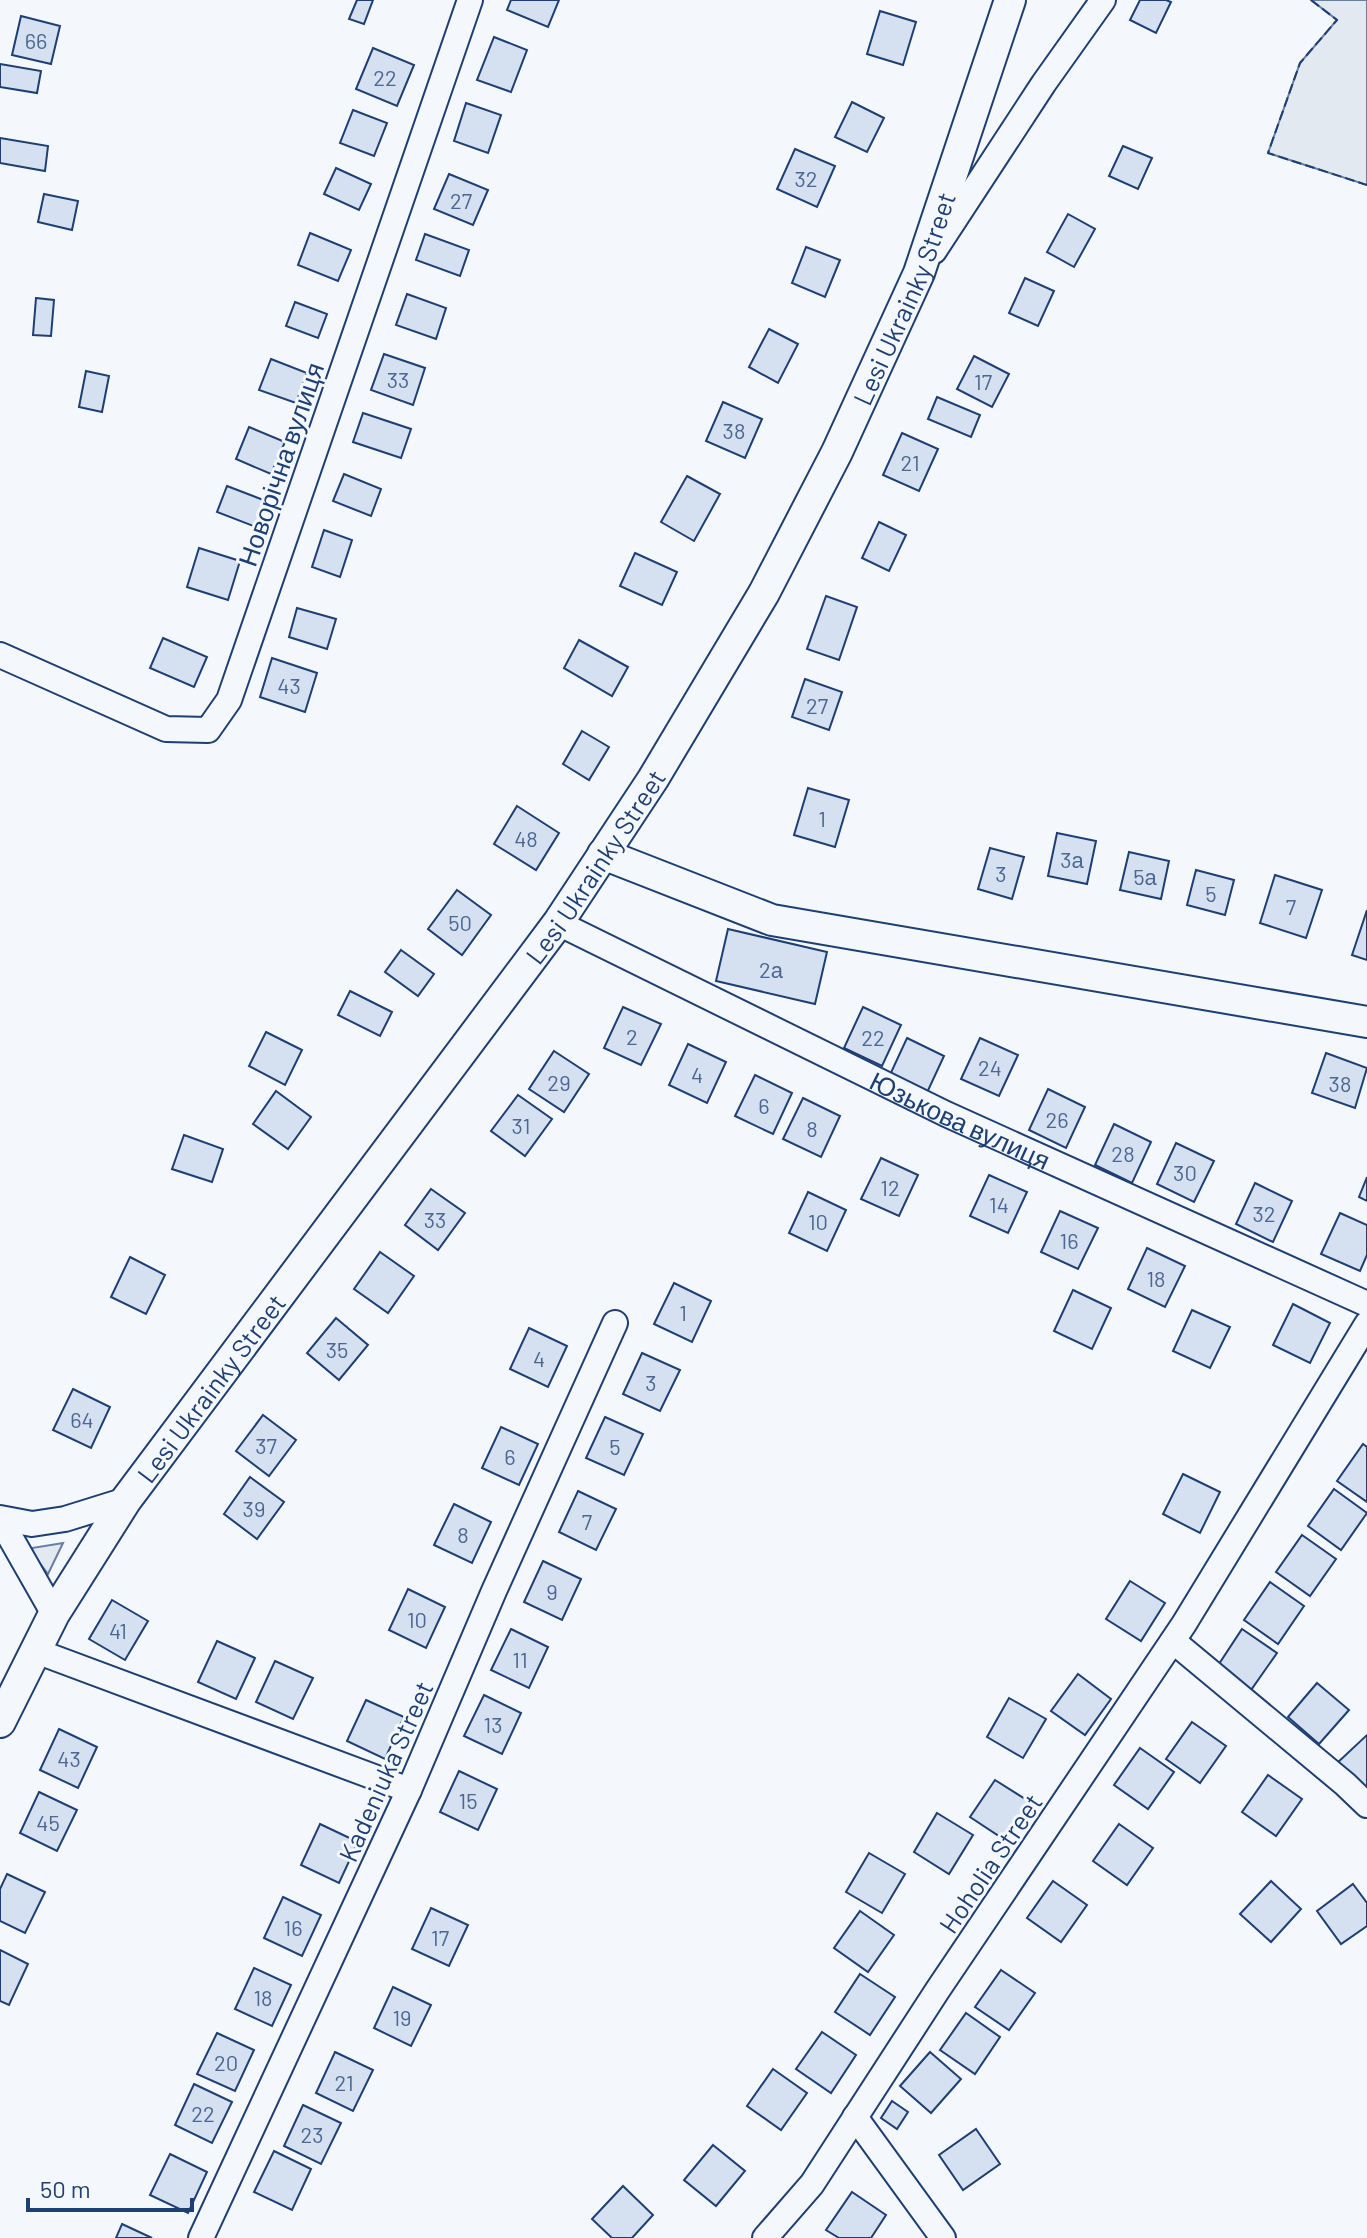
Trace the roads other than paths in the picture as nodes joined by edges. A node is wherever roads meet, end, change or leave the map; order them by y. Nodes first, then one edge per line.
1 (470, 0) edge
2 (1010, 0) edge
3 (1103, 0) edge
4 (919, 273) junction
5 (0, 655) edge
6 (603, 854) junction
7 (558, 923) junction
8 (1367, 1022) edge
9 (1367, 1304) edge
10 (615, 1323) dead end
11 (1367, 1324) edge
12 (126, 1500) junction
13 (0, 1518) edge
14 (0, 1528) edge
15 (54, 1614) junction
16 (1173, 1641) junction
17 (36, 1651) junction
18 (0, 1722) edge
19 (409, 1790) junction
20 (1367, 1805) edge
21 (855, 2117) junction
22 (201, 2238) edge
23 (765, 2238) edge
24 (943, 2238) edge

1 - 5 street, Новорічна вулиця
2 - 4 main road, Lesi Ukrainky Street
3 - 4 street
4 - 6 main road, Lesi Ukrainky Street
6 - 7 main road, Lesi Ukrainky Street
6 - 8 main road
7 - 9 street, Юзькова вулиця
7 - 12 main road, Lesi Ukrainky Street
10 - 19 street, Kadeniuka Street
11 - 16 street, Hoholia Street
12 - 13 street
12 - 15 main road, Lesi Ukrainky Street
14 - 15 street
15 - 17 main road, Lesi Ukrainky Street
16 - 20 street
16 - 21 street, Hoholia Street
17 - 18 main road, Lesi Ukrainky Street
17 - 19 street
19 - 22 street, Kadeniuka Street
21 - 23 street, Hoholia Street
21 - 24 street

